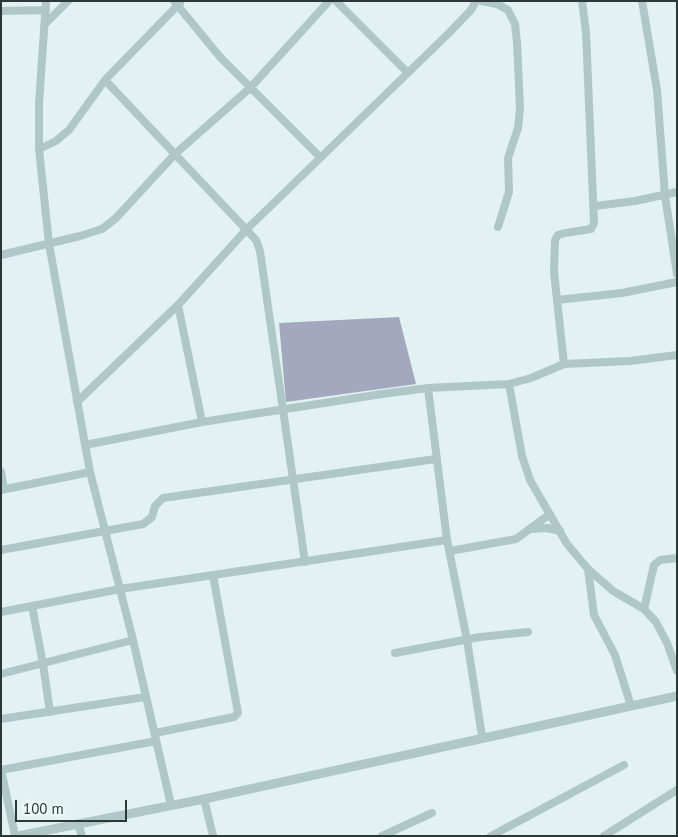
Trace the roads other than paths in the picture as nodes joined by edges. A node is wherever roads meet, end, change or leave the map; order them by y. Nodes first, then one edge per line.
1 (46, 1) edge
2 (68, 1) edge
3 (329, 1) edge
4 (336, 1) edge
5 (476, 1) edge
6 (482, 1) edge
7 (582, 1) edge
8 (642, 1) edge
9 (177, 2) edge
10 (46, 10) junction
11 (1, 11) edge
12 (46, 23) junction
13 (408, 73) junction
14 (105, 80) junction
15 (250, 88) junction
16 (39, 149) junction
17 (175, 154) junction
18 (320, 157) junction
19 (677, 192) edge
20 (664, 196) junction
21 (594, 206) junction
22 (498, 227) dead end
23 (247, 229) junction
24 (49, 244) junction
25 (1, 255) edge
26 (677, 274) edge
27 (677, 282) edge
28 (557, 300) junction
29 (178, 305) junction
30 (677, 355) edge
31 (564, 364) junction
32 (509, 384) junction
33 (428, 388) junction
34 (77, 402) junction
35 (283, 409) junction
36 (202, 422) junction
37 (84, 445) junction
38 (436, 459) junction
39 (1, 472) edge
40 (90, 472) junction
41 (293, 479) junction
42 (3, 490) edge
43 (550, 514) junction
44 (530, 528) junction
45 (104, 531) junction
46 (560, 531) junction
47 (447, 540) junction
48 (1, 550) edge
49 (450, 551) junction
50 (677, 558) edge
51 (305, 562) junction
52 (588, 568) junction
53 (213, 575) junction
54 (120, 589) junction
55 (32, 606) junction
56 (644, 609) junction
57 (1, 612) edge
58 (528, 632) dead end
59 (133, 640) junction
60 (467, 640) junction
61 (395, 653) dead end
62 (43, 664) junction
63 (677, 671) edge
64 (1, 674) edge
65 (677, 696) edge
66 (145, 697) junction
67 (631, 706) junction
68 (50, 712) junction
69 (1, 719) edge
70 (482, 736) junction
71 (156, 737) junction
72 (624, 765) dead end
73 (1, 769) edge
74 (677, 790) edge
75 (204, 799) junction
76 (171, 805) junction
77 (432, 813) dead end
78 (78, 824) junction
79 (16, 836) edge
80 (82, 836) edge
81 (213, 836) edge
82 (382, 836) edge
83 (492, 836) edge
84 (604, 836) edge

1 - 10 street
2 - 12 street
3 - 15 street
4 - 13 street
5 - 13 street
6 - 22 street
7 - 21 street
8 - 20 street
9 - 14 street
9 - 15 street
10 - 11 street
10 - 12 street
12 - 16 street
13 - 18 street
14 - 16 street
14 - 17 street
15 - 17 street
15 - 18 street
16 - 24 street
17 - 23 street
17 - 24 street
18 - 23 street
19 - 20 street
20 - 21 street
20 - 26 street
21 - 28 street
23 - 29 street
23 - 35 street
24 - 25 street
24 - 34 street
27 - 28 street
28 - 31 street
29 - 34 street
29 - 36 street
30 - 31 street
31 - 32 street
32 - 33 street
32 - 43 street
33 - 35 street
33 - 38 street
34 - 37 street
35 - 36 street
35 - 41 street
36 - 37 street
37 - 40 street
38 - 41 street
38 - 47 street
39 - 42 street
40 - 42 street
40 - 45 street
41 - 45 street
41 - 51 street
43 - 44 street
43 - 46 street
44 - 46 street
44 - 49 street
45 - 48 street
45 - 54 street
46 - 52 street
47 - 49 street
47 - 51 street
49 - 60 street
50 - 56 street
51 - 53 street
52 - 56 street
52 - 67 street
53 - 54 street
53 - 71 street
54 - 55 street
54 - 59 street
55 - 57 street
55 - 62 street
56 - 63 street
58 - 60 street
59 - 62 street
59 - 66 street
60 - 61 street
60 - 70 street
62 - 64 street
62 - 68 street
65 - 67 street
66 - 68 street
66 - 71 street
67 - 70 street
68 - 69 street
70 - 75 street
71 - 73 street
71 - 76 street
72 - 83 street
73 - 79 street
74 - 84 street
75 - 76 street
75 - 81 street
76 - 78 street
77 - 82 street
78 - 79 street
78 - 80 street

